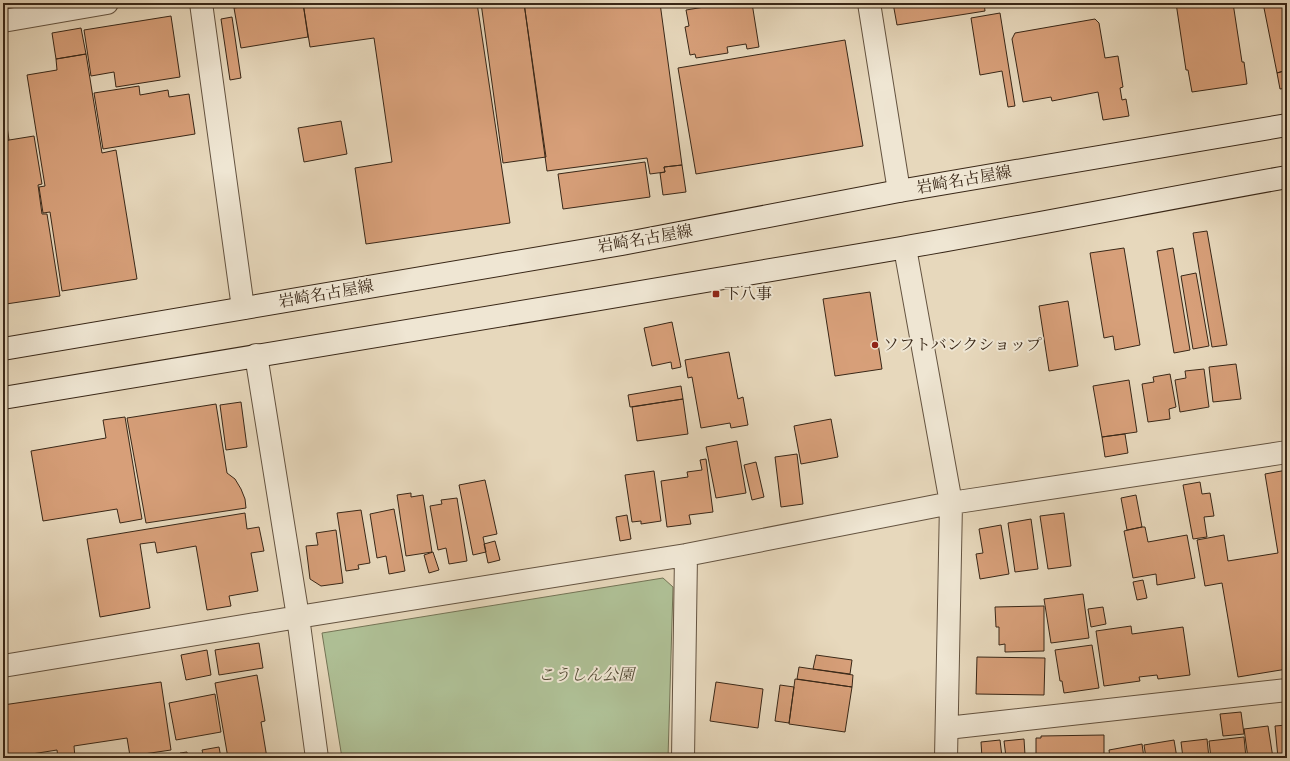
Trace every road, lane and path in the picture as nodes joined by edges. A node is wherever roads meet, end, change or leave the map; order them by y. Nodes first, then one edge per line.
1 (107, 3) edge
2 (201, 3) edge
3 (868, 3) edge
4 (3, 21) edge
5 (1287, 125) edge
6 (1287, 178) edge
7 (899, 191) junction
8 (905, 248) junction
9 (243, 308) junction
10 (3, 349) edge
11 (256, 355) junction
12 (3, 398) edge
13 (1287, 452) edge
14 (951, 503) junction
15 (686, 555) junction
16 (298, 617) junction
17 (3, 666) edge
18 (1287, 690) edge
19 (947, 728) junction
20 (316, 758) edge
21 (683, 758) edge
22 (946, 758) edge

1 - 4 street
2 - 9 street
3 - 7 street
5 - 7 street, 岩崎名古屋線
6 - 8 street
7 - 9 street, 岩崎名古屋線
8 - 11 street
8 - 14 street
9 - 10 street, 岩崎名古屋線
11 - 12 street
11 - 16 street
13 - 14 street
14 - 15 street
14 - 19 street
15 - 16 street
15 - 21 street
16 - 17 street
16 - 20 street
18 - 19 street
19 - 22 street

